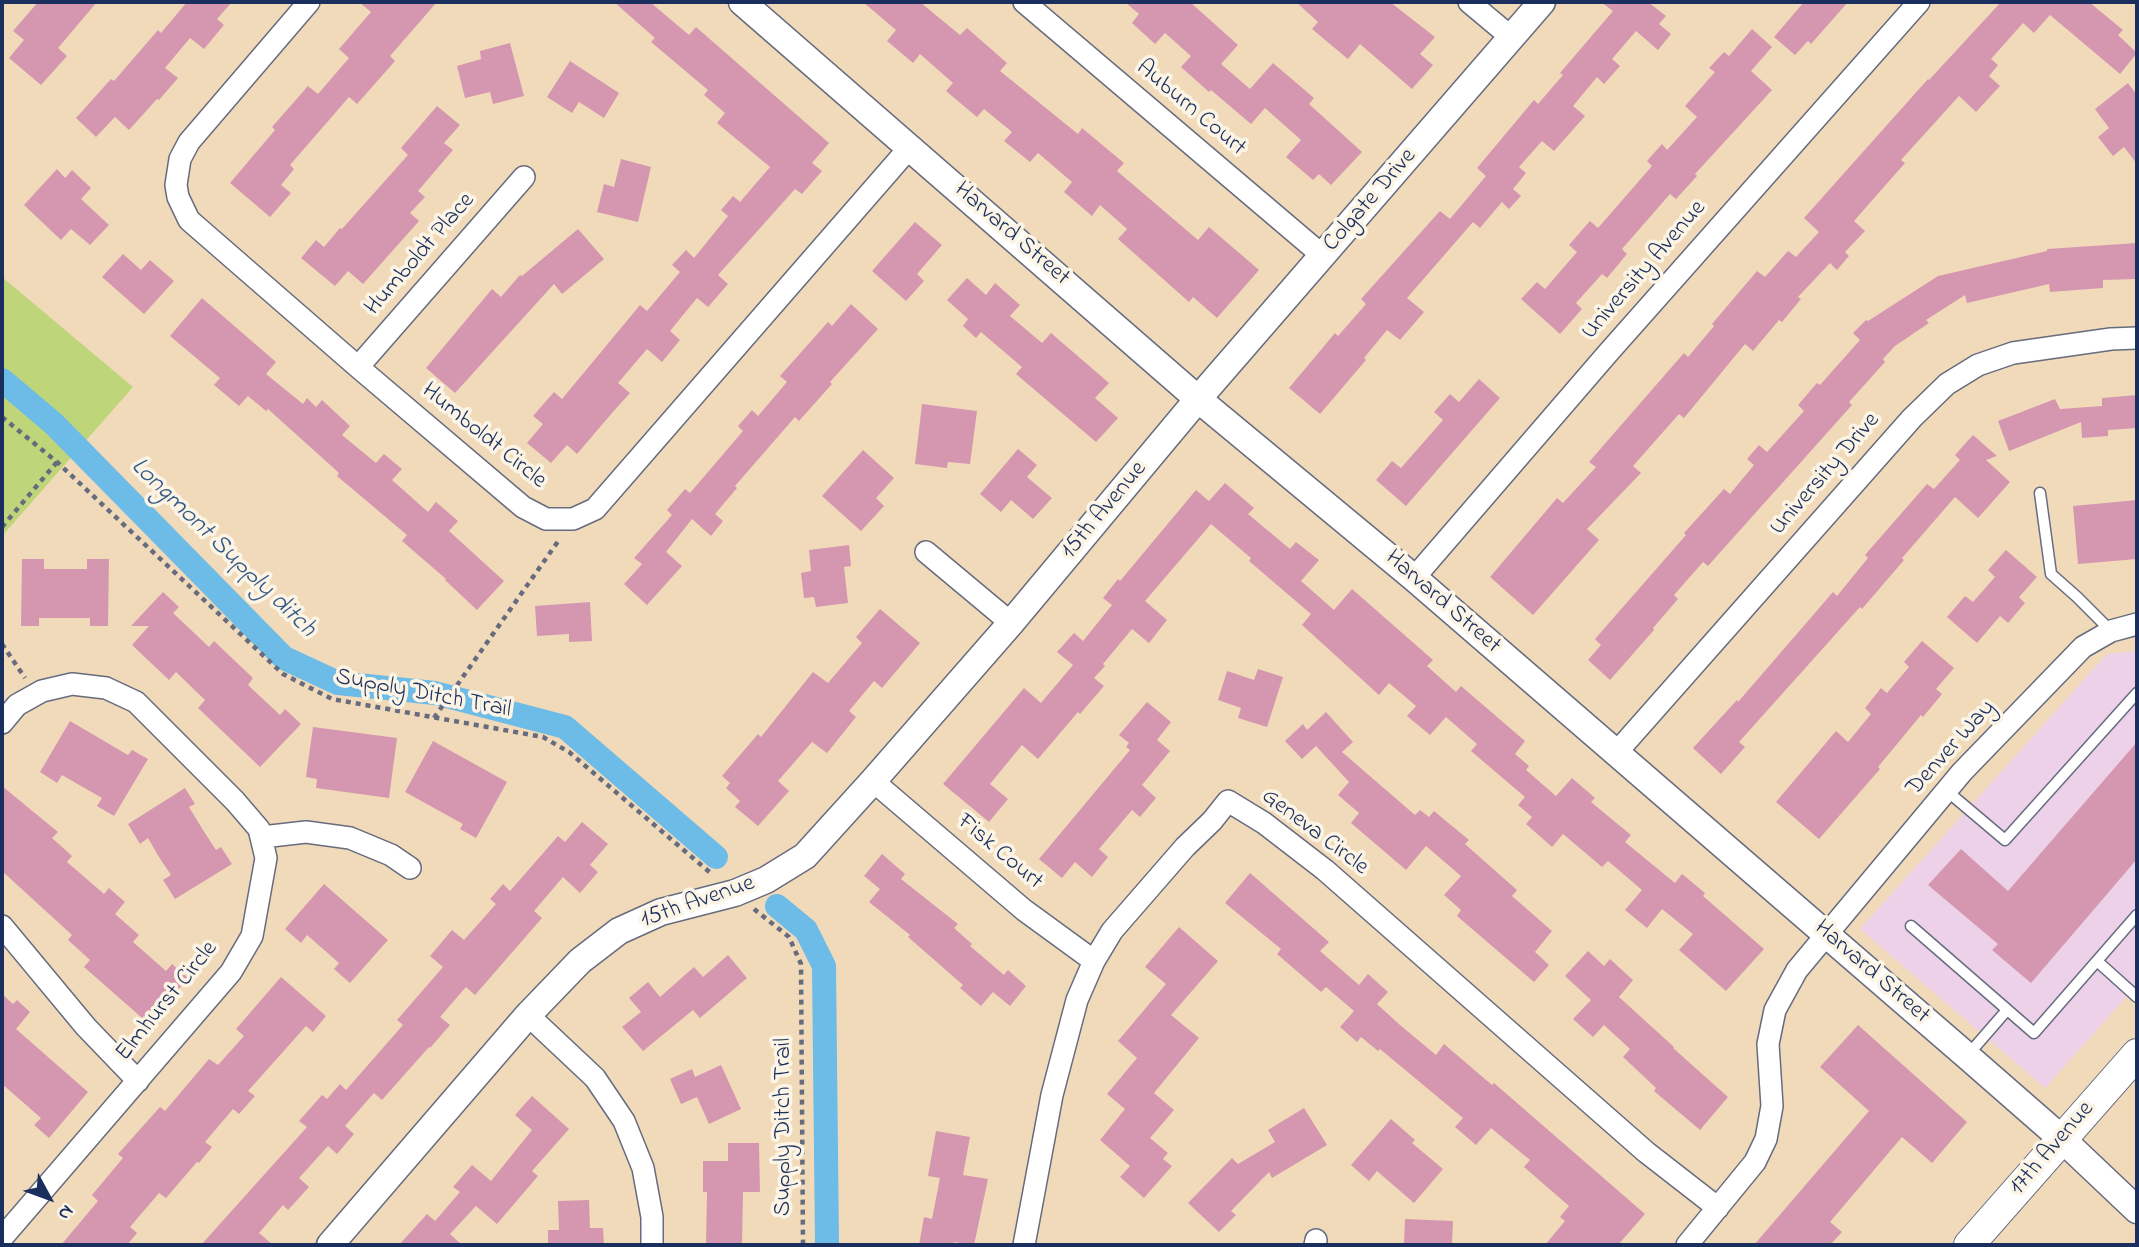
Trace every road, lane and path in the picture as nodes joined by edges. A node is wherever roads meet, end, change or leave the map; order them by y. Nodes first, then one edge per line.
1 (309, 2) edge
2 (742, 2) edge
3 (1024, 2) edge
4 (1469, 2) edge
5 (1542, 2) edge
6 (1919, 2) edge
7 (1511, 38) junction
8 (910, 147) junction
9 (524, 177) dead end
10 (1323, 256) junction
11 (2137, 338) edge
12 (358, 368) junction
13 (1198, 399) junction
14 (2, 416) edge
15 (57, 462) junction
16 (2040, 493) dead end
17 (573, 519) junction
18 (2, 527) edge
19 (926, 552) dead end
20 (1414, 578) junction
21 (1011, 623) junction
22 (2137, 624) edge
23 (2111, 631) junction
24 (2, 644) edge
25 (36, 694) junction
26 (2137, 694) edge
27 (434, 718) junction
28 (2, 723) edge
29 (1616, 753) junction
30 (873, 782) junction
31 (1947, 791) junction
32 (262, 837) junction
33 (410, 867) dead end
34 (716, 878) dead end
35 (748, 904) dead end
36 (2137, 915) edge
37 (2, 926) edge
38 (1911, 926) dead end
39 (1828, 936) junction
40 (1094, 961) junction
41 (2097, 961) junction
42 (2137, 997) edge
43 (2007, 1010) junction
44 (528, 1015) junction
45 (2137, 1054) edge
46 (1967, 1056) junction
47 (138, 1081) junction
48 (2062, 1139) junction
49 (1718, 1208) junction
50 (2137, 1210) edge
51 (2, 1238) edge
52 (330, 1245) edge
53 (652, 1245) edge
54 (803, 1245) edge
55 (1024, 1245) edge
56 (1687, 1245) edge
57 (1969, 1245) edge

1 - 12 street, Humboldt Circle
2 - 8 street, Harvard Street
3 - 10 street, Auburn Court
4 - 7 street
5 - 7 street, Colgate Drive
6 - 20 street, University Avenue
7 - 10 street, Colgate Drive
8 - 13 street, Harvard Street
8 - 17 street
9 - 12 street, Humboldt Place
10 - 13 street, Colgate Drive
11 - 29 street, University Drive
12 - 17 street, Humboldt Circle
13 - 20 street, Harvard Street
13 - 21 street, 15th Avenue
14 - 15 path, Supply Ditch Trail
15 - 18 path
15 - 27 path, Supply Ditch Trail
16 - 23 lane
17 - 27 path
19 - 21 street
20 - 29 street, Harvard Street
21 - 30 street, 15th Avenue
22 - 23 street, Denver Way
23 - 31 street, Denver Way
24 - 25 path
25 - 28 street
25 - 32 street
26 - 31 lane
27 - 34 path, Supply Ditch Trail
29 - 39 street, Harvard Street
30 - 40 street, Fisk Court
30 - 44 street, 15th Avenue
31 - 39 street, Denver Way
32 - 33 street
32 - 47 street, Elmhurst Circle
35 - 54 path, Supply Ditch Trail
36 - 41 lane
37 - 47 street
38 - 43 lane
39 - 46 street, Harvard Street
39 - 49 street, Denver Way
40 - 49 street, Geneva Circle
40 - 55 street, Geneva Circle
41 - 42 lane
41 - 43 lane
43 - 46 lane
44 - 52 street, 15th Avenue
44 - 53 street
45 - 48 main road, 17th Avenue
46 - 48 street, Harvard Street
47 - 51 street, Elmhurst Circle
48 - 50 street, Harvard Street
48 - 57 main road, 17th Avenue
49 - 56 street, Denver Way

